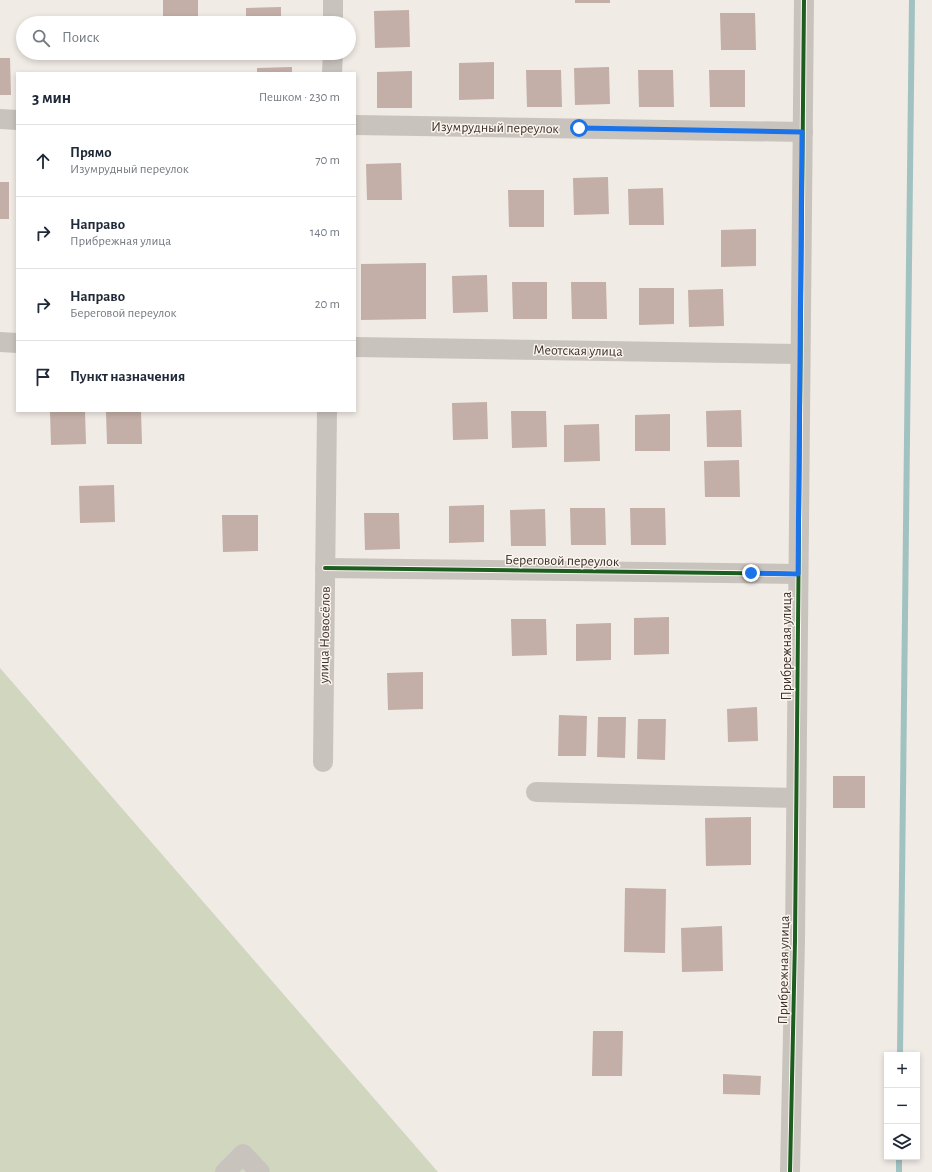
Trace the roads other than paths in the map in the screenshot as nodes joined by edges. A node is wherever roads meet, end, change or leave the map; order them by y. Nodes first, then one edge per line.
1 (333, 0) edge
2 (804, 0) edge
3 (333, 16) edge
4 (332, 60) edge
5 (332, 72) edge
6 (0, 119) edge
7 (16, 120) edge
8 (356, 125) edge
9 (802, 132) junction
10 (0, 342) edge
11 (16, 343) edge
12 (356, 347) edge
13 (800, 354) junction
14 (327, 412) edge
15 (325, 568) junction
16 (798, 574) junction
17 (322, 762) dead end
18 (536, 792) dead end
19 (796, 798) junction
20 (225, 1172) edge
21 (260, 1172) edge
22 (790, 1172) edge

1 - 3 street
2 - 9 street, Прибрежная улица
4 - 5 street
6 - 7 street
8 - 9 street, Изумрудный переулок
9 - 13 street, Прибрежная улица
10 - 11 street
12 - 13 street, Меотская улица
13 - 16 street, Прибрежная улица
14 - 15 street, улица Новосёлов
15 - 16 street, Береговой переулок
15 - 17 street, улица Новосёлов
16 - 19 street, Прибрежная улица
18 - 19 street
19 - 22 street, Прибрежная улица
20 - 21 street

